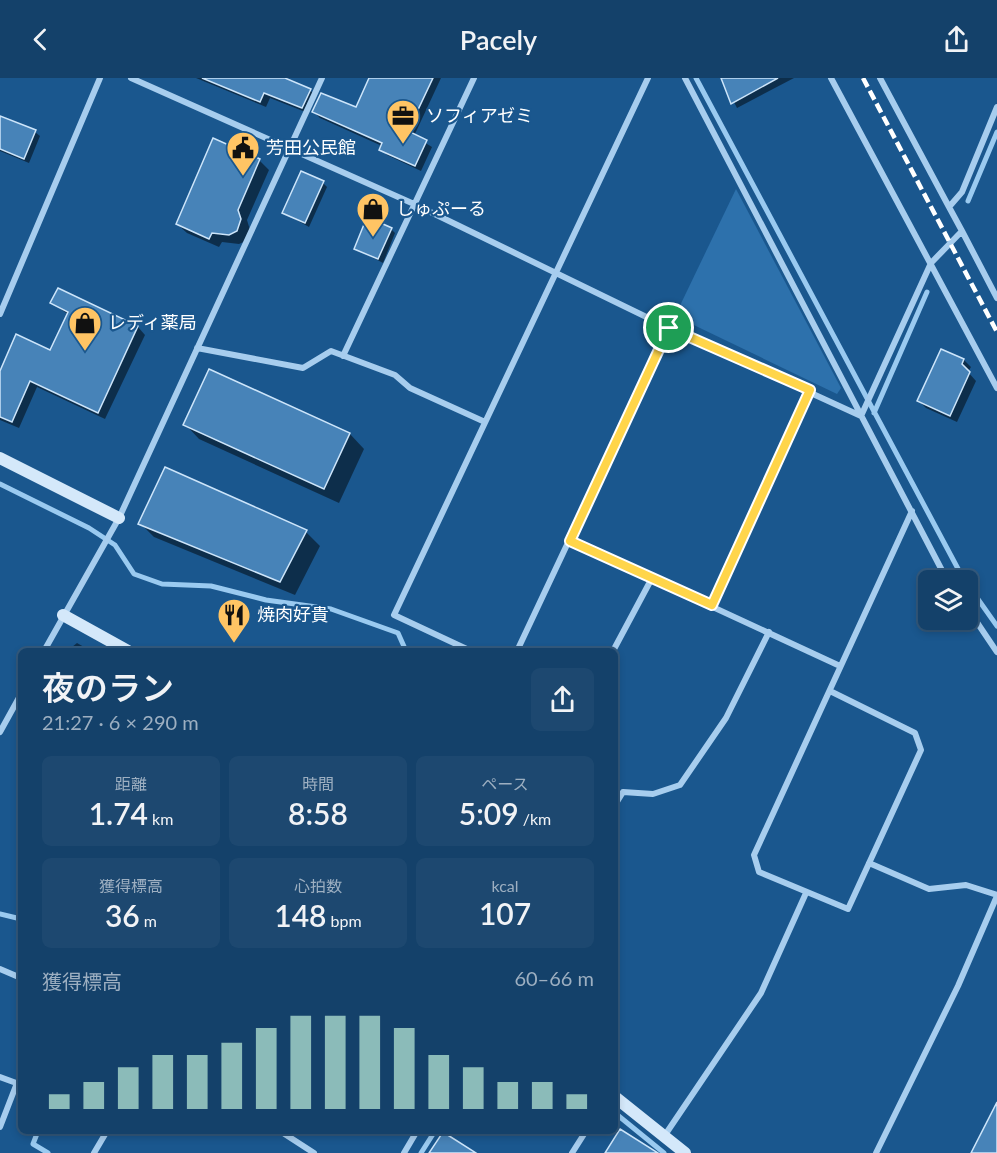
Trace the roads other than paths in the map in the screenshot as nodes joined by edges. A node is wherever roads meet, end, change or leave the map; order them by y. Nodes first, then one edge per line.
1 (100, 78) edge
2 (131, 78) edge
3 (322, 78) edge
4 (474, 78) edge
5 (648, 78) edge
6 (685, 78) edge
7 (831, 78) edge
8 (880, 78) edge
9 (997, 107) edge
10 (289, 149) junction
11 (414, 204) junction
12 (949, 207) junction
13 (962, 231) junction
14 (931, 263) junction
15 (555, 272) junction
16 (997, 298) edge
17 (0, 314) edge
18 (669, 328) junction
19 (197, 348) junction
20 (343, 356) junction
21 (997, 388) edge
22 (810, 390) junction
23 (861, 416) junction
24 (485, 422) junction
25 (0, 458) edge
26 (912, 511) junction
27 (119, 518) junction
28 (570, 541) junction
29 (942, 570) edge
30 (652, 578) junction
31 (712, 605) junction
32 (63, 615) junction
33 (978, 624) edge
34 (770, 632) junction
35 (46, 648) edge
36 (123, 648) edge
37 (465, 648) edge
38 (518, 648) edge
39 (615, 648) edge
40 (997, 652) edge
41 (840, 666) junction
42 (830, 691) junction
43 (18, 699) edge
44 (0, 732) edge
45 (618, 800) edge
46 (869, 863) junction
47 (806, 893) junction
48 (997, 895) edge
49 (995, 906) edge
50 (0, 969) edge
51 (18, 977) edge
52 (0, 1077) edge
53 (18, 1084) edge
54 (18, 1086) edge
55 (618, 1098) edge
56 (0, 1127) edge
57 (105, 1134) edge
58 (285, 1134) edge
59 (415, 1134) edge
60 (584, 1134) edge
61 (665, 1136) junction
62 (94, 1153) edge
63 (314, 1153) edge
64 (404, 1153) edge
65 (572, 1153) edge
66 (685, 1153) edge
67 (876, 1153) edge

1 - 17 street
2 - 10 street
3 - 10 street
4 - 11 street
5 - 15 street
6 - 23 street
7 - 14 street
8 - 12 street
9 - 12 street
10 - 11 street
10 - 19 street
11 - 15 street
11 - 20 street
12 - 13 street
13 - 14 street
13 - 16 street
14 - 21 street
14 - 23 street
15 - 18 street
15 - 24 street
18 - 22 street
18 - 28 street
19 - 20 street
19 - 27 street
20 - 24 street
22 - 23 street
22 - 31 street
23 - 26 street
24 - 37 street
25 - 27 street
26 - 29 street
26 - 41 street
27 - 32 street
28 - 30 street
28 - 38 street
30 - 31 street
30 - 39 street
31 - 34 street
32 - 35 street
32 - 36 street
33 - 40 street
34 - 41 street
34 - 45 street
41 - 42 street
42 - 46 street
42 - 47 street
43 - 44 street
46 - 47 street
46 - 48 street
47 - 61 street
48 - 49 street
49 - 67 street
50 - 51 street
52 - 53 street
54 - 56 street
55 - 61 street
57 - 62 street
58 - 63 street
59 - 64 street
60 - 65 street
61 - 66 street

